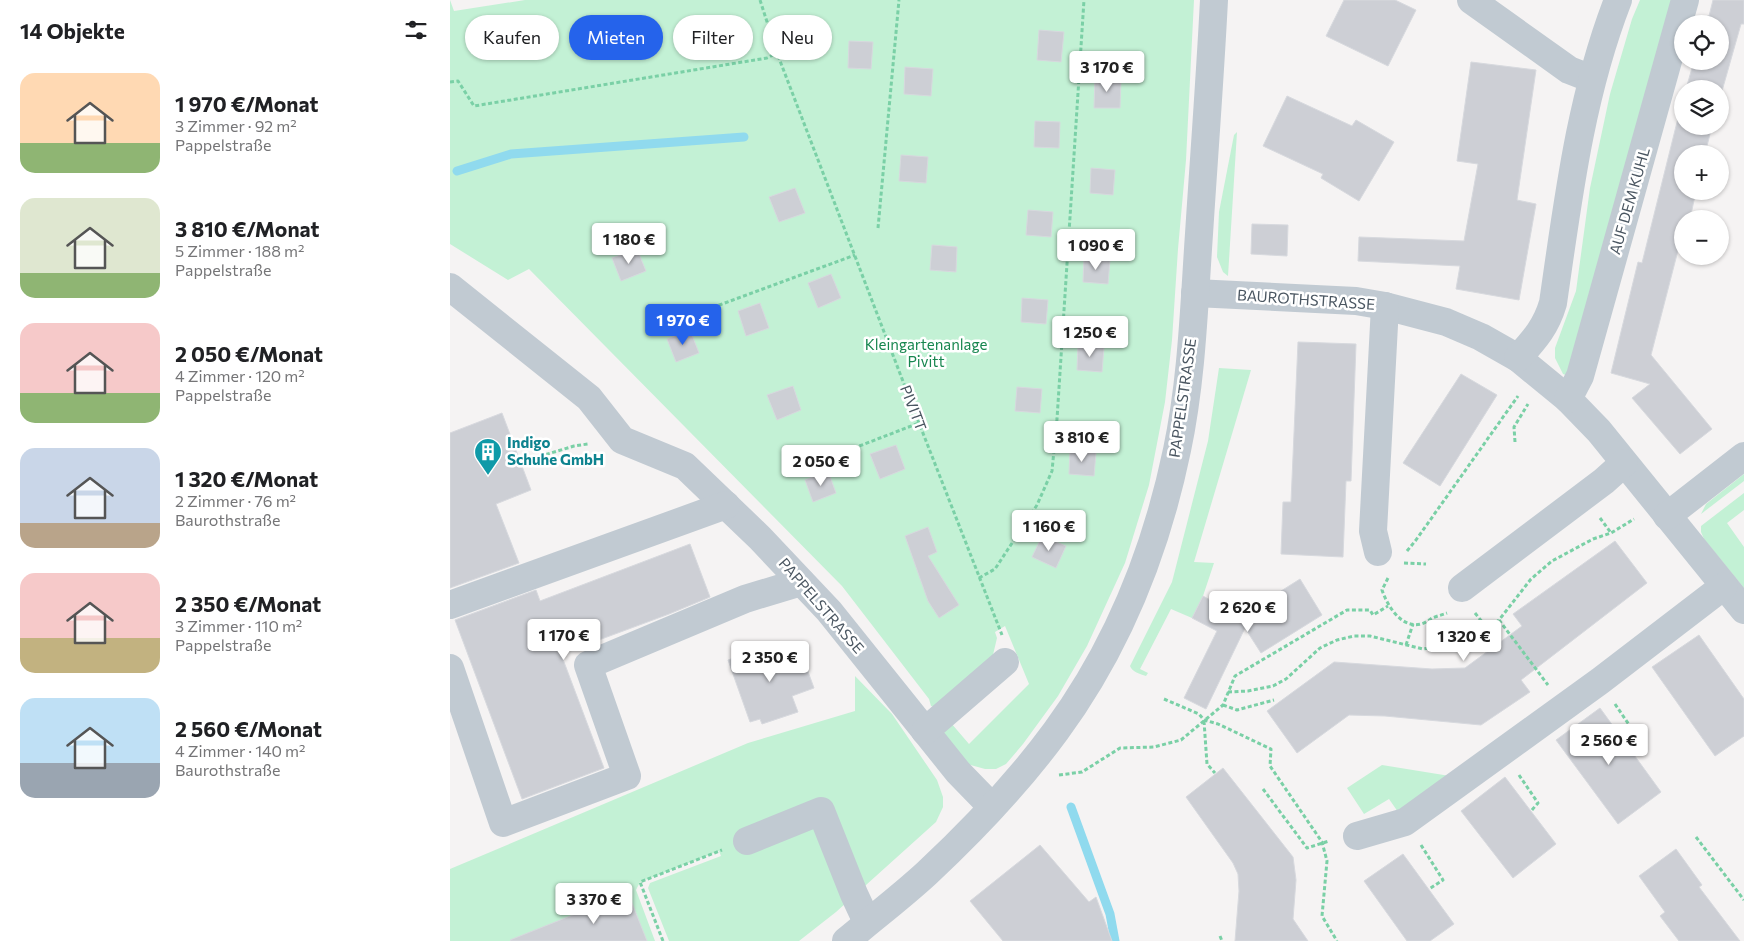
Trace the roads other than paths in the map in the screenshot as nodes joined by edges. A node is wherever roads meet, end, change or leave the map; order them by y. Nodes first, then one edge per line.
1 (1214, 0) edge
2 (1471, 0) edge
3 (1618, 0) edge
4 (1685, 0) edge
5 (1592, 79) junction
6 (450, 287) edge
7 (1195, 293) junction
8 (1385, 306) junction
9 (1518, 358) junction
10 (1568, 399) junction
11 (1744, 456) edge
12 (1624, 463) junction
13 (726, 505) junction
14 (1667, 516) junction
15 (1390, 561) road end
16 (802, 582) junction
17 (1724, 586) junction
18 (1458, 600) road end
19 (450, 605) edge
20 (1744, 610) edge
21 (1005, 662) road end
22 (450, 668) edge
23 (925, 731) junction
24 (992, 807) junction
25 (1357, 836) road end
26 (747, 841) road end
27 (867, 922) junction
28 (846, 941) edge

1 - 7 street, PAPPELSTRASSE
2 - 5 street
3 - 5 street
4 - 10 street, AUF DEM KUHL
5 - 9 street
6 - 13 street, PAPPELSTRASSE
7 - 8 street, BAUROTHSTRASSE
7 - 24 street, PAPPELSTRASSE
8 - 9 street, BAUROTHSTRASSE
8 - 15 street
9 - 10 street, BAUROTHSTRASSE
10 - 12 street, BAUROTHSTRASSE
11 - 14 street
12 - 14 street, BAUROTHSTRASSE
12 - 18 street
13 - 16 street, PAPPELSTRASSE
13 - 19 street
14 - 17 street, BAUROTHSTRASSE
16 - 22 street
16 - 23 street, PAPPELSTRASSE
17 - 20 street, BAUROTHSTRASSE
17 - 25 street
21 - 23 street
23 - 24 street, PAPPELSTRASSE
24 - 27 street, PAPPELSTRASSE
26 - 27 street
27 - 28 street, PAPPELSTRASSE

